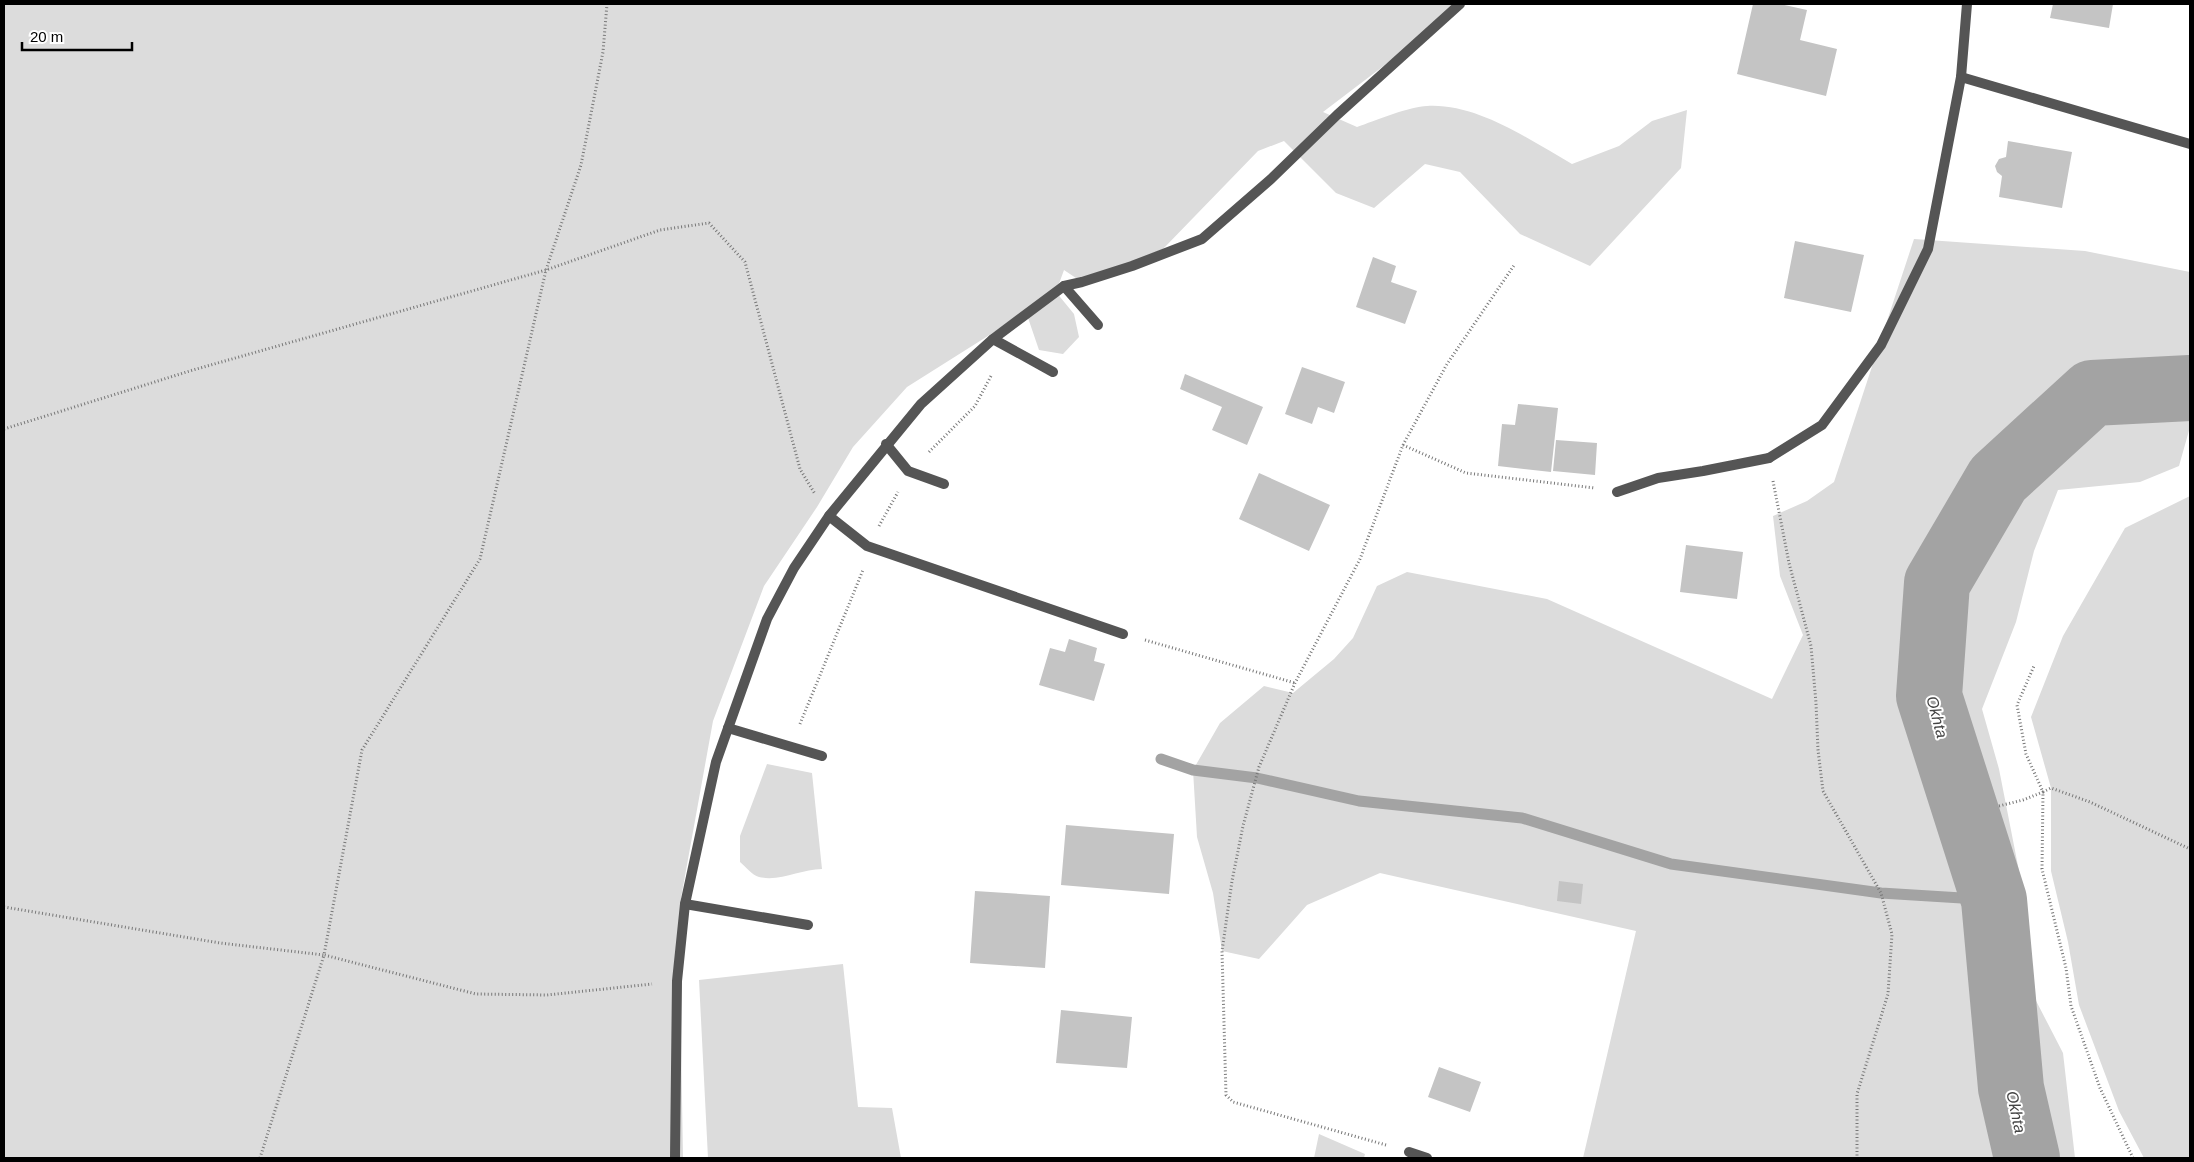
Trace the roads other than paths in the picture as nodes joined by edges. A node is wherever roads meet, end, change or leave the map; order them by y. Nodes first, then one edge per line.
1 (1460, 4) edge
2 (1967, 4) edge
3 (1961, 77) junction
4 (2190, 144) edge
5 (1064, 286) junction
6 (1098, 325) dead end
7 (993, 339) junction
8 (1053, 372) dead end
9 (886, 444) junction
10 (944, 484) dead end
11 (1616, 492) road end
12 (829, 516) junction
13 (1123, 634) road end
14 (728, 728) junction
15 (822, 756) dead end
16 (685, 904) junction
17 (808, 924) dead end
18 (1409, 1152) road end
19 (675, 1158) edge
20 (1427, 1158) edge

1 - 5 street
2 - 3 street
3 - 4 street
3 - 11 street
5 - 6 street
5 - 7 street
7 - 8 street
7 - 9 street
9 - 10 street
9 - 12 street
12 - 13 street
12 - 14 street
14 - 15 street
14 - 16 street
16 - 17 street
16 - 19 street
18 - 20 street

